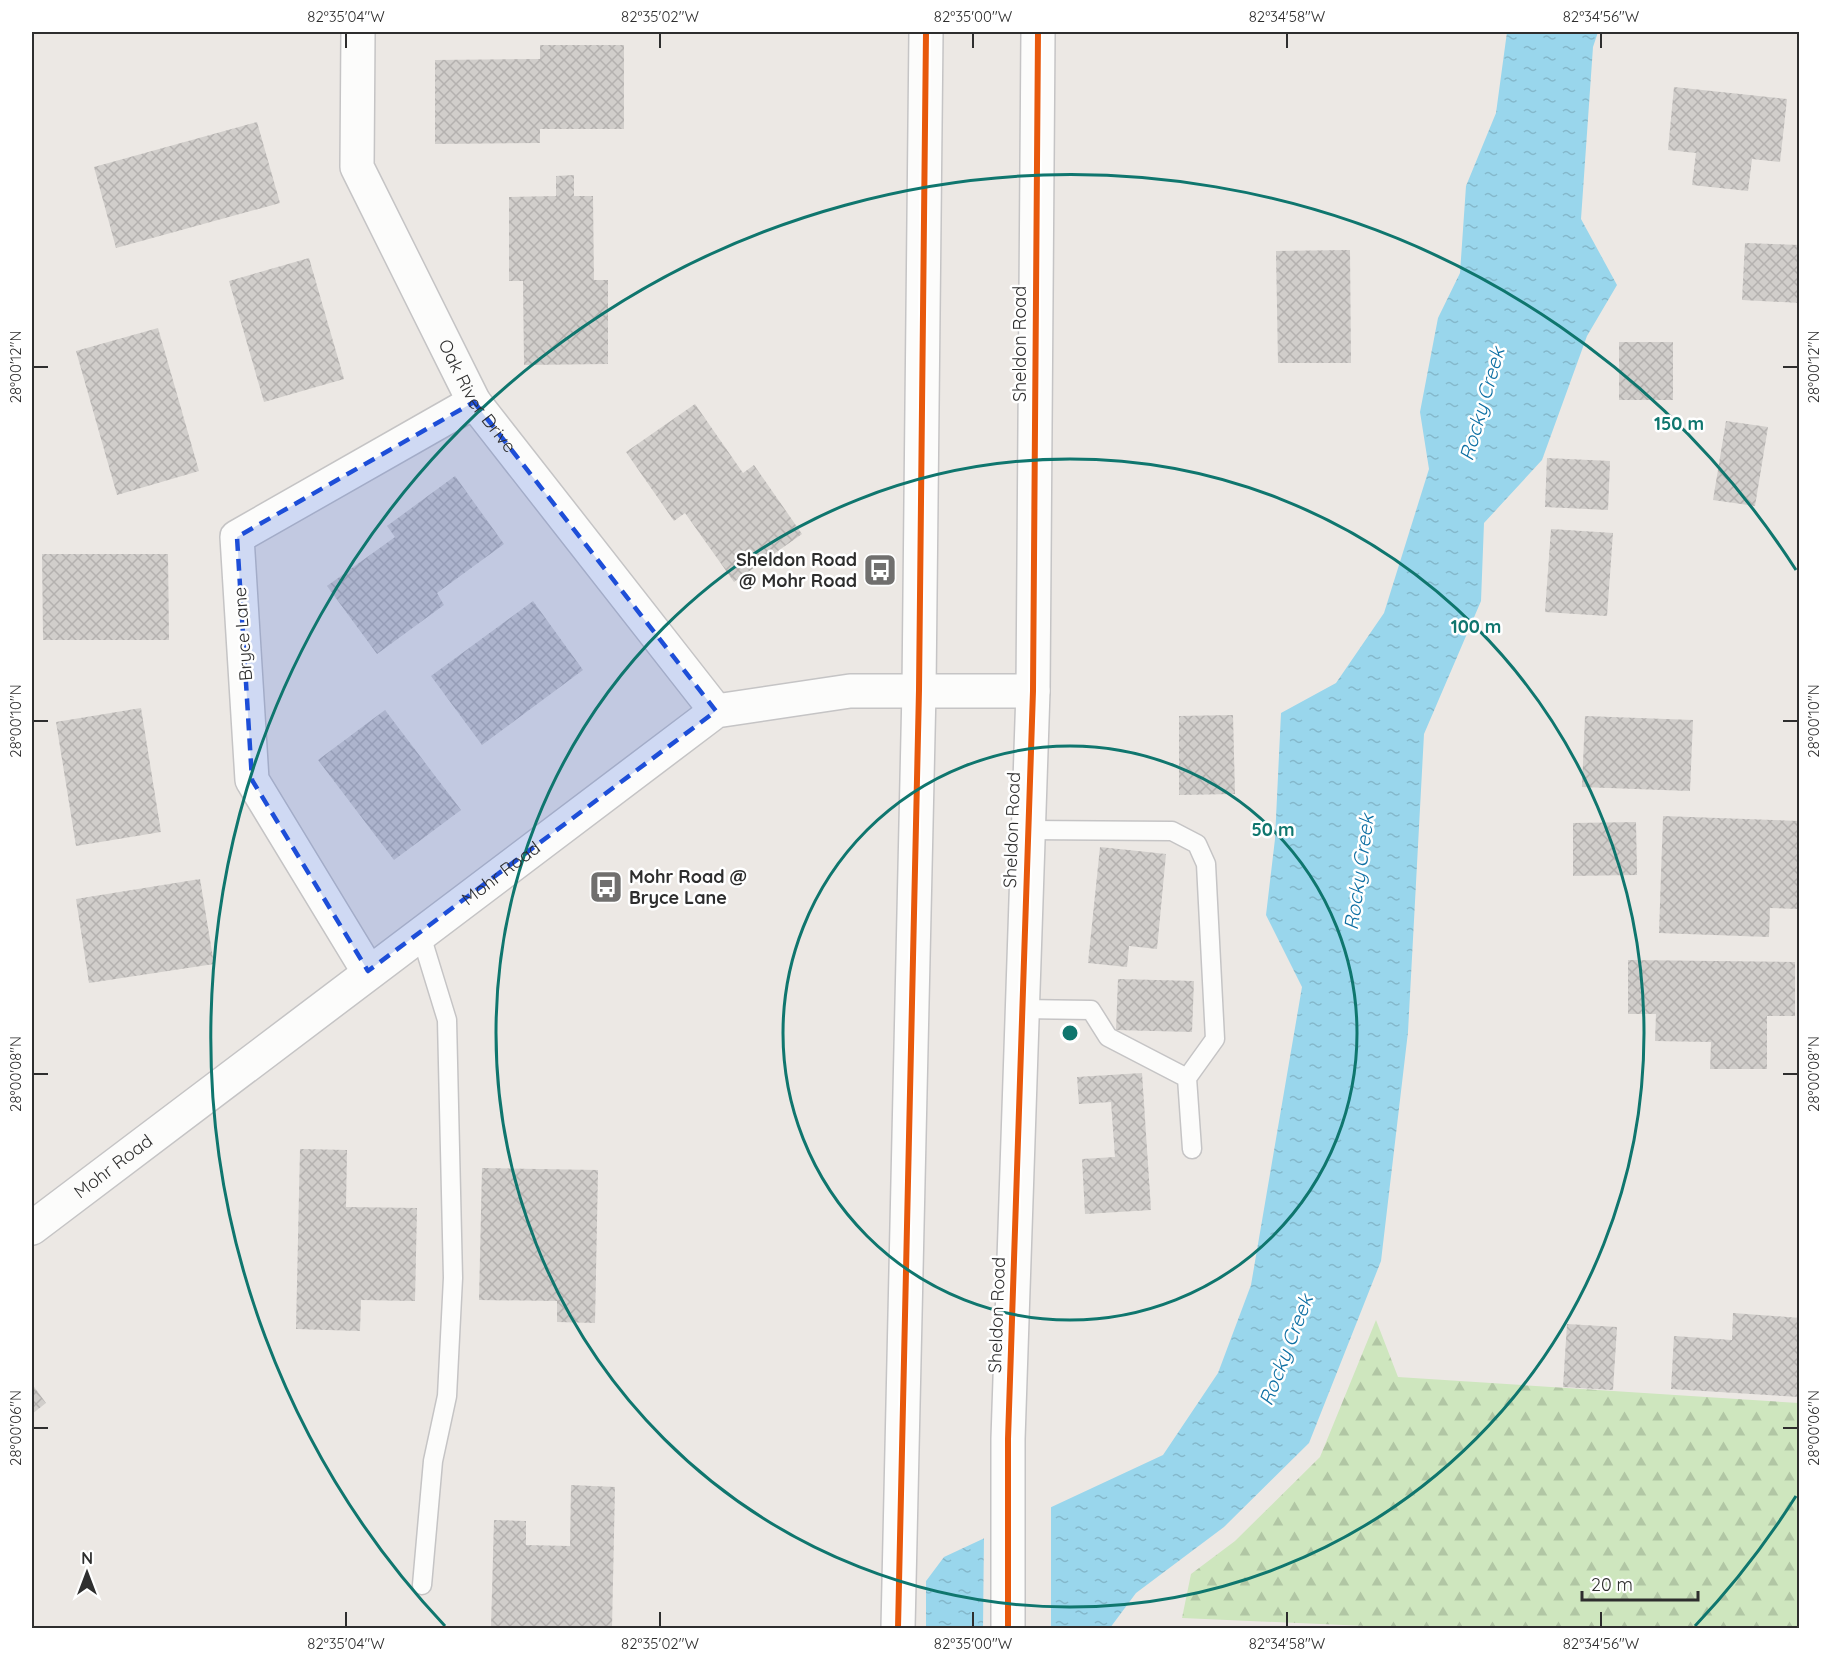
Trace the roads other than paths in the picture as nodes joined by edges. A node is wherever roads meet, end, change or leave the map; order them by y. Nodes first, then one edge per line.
1 (358, 32) edge
2 (926, 32) edge
3 (1038, 32) edge
4 (474, 402) junction
5 (919, 690) junction
6 (1033, 691) junction
7 (716, 711) junction
8 (1027, 830) junction
9 (420, 932) junction
10 (368, 971) junction
11 (1021, 1009) junction
12 (1186, 1078) junction
13 (1192, 1149) dead end
14 (32, 1228) edge
15 (422, 1585) dead end
16 (898, 1629) edge
17 (1008, 1629) edge

1 - 4 main road, Oak River Drive
2 - 5 main road
3 - 6 main road, Sheldon Road
4 - 7 main road, Oak River Drive
4 - 10 main road, Bryce Lane
5 - 6 main road, Mohr Road
5 - 7 main road, Mohr Road
5 - 16 main road
6 - 8 main road, Sheldon Road
7 - 9 main road, Mohr Road
8 - 11 main road, Sheldon Road
8 - 12 lane
9 - 10 main road, Mohr Road
9 - 15 lane
10 - 14 main road, Mohr Road
11 - 12 lane
11 - 17 main road, Sheldon Road
12 - 13 lane

